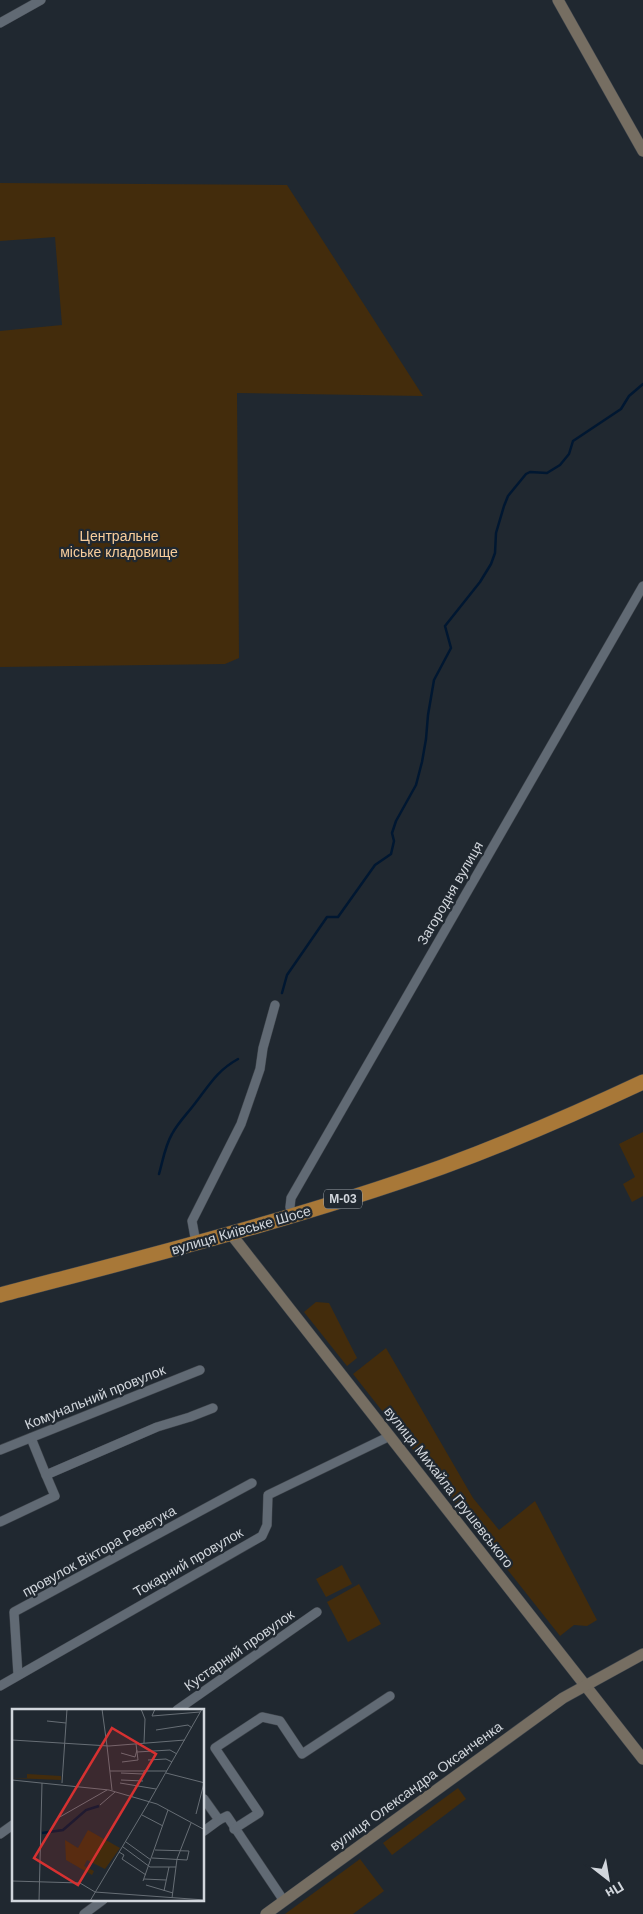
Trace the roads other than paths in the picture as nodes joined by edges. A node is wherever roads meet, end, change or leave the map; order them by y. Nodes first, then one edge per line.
1 (41, 0) edge
2 (558, 0) edge
3 (0, 23) edge
4 (643, 151) edge
5 (643, 586) edge
6 (276, 1005) dead end
7 (643, 1082) edge
8 (292, 1216) junction
9 (231, 1234) junction
10 (196, 1243) junction
11 (0, 1295) edge
12 (200, 1370) dead end
13 (213, 1408) dead end
14 (390, 1436) junction
15 (30, 1438) junction
16 (0, 1450) edge
17 (46, 1475) junction
18 (252, 1483) dead end
19 (0, 1522) edge
20 (317, 1612) dead end
21 (643, 1654) edge
22 (18, 1675) junction
23 (0, 1686) edge
24 (585, 1686) junction
25 (390, 1696) dead end
26 (178, 1709) edge
27 (643, 1759) edge
28 (205, 1800) edge
29 (219, 1820) junction
30 (12, 1825) edge
31 (234, 1829) junction
32 (205, 1830) edge
33 (0, 1834) edge
34 (284, 1900) junction
35 (100, 1902) edge
36 (84, 1914) edge
37 (266, 1914) edge

1 - 3 street
2 - 4 street
5 - 8 street, Загородня вулиця
6 - 10 street
7 - 8 highway, вулиця Київське Шосе / М-03
8 - 9 highway, вулиця Київське Шосе / М-03
9 - 10 highway, вулиця Київське Шосе / М-03
9 - 14 street, вулиця Михайла Грушевського
10 - 11 highway, вулиця Київське Шосе / М-03
12 - 15 street, Комунальний провулок
13 - 17 street
14 - 22 street, Токарний провулок
14 - 24 street, вулиця Михайла Грушевського
15 - 16 street, Комунальний провулок
15 - 17 street
17 - 19 street
18 - 22 street, провулок Віктора Ревегука
20 - 26 street, Кустарний провулок
21 - 24 street, вулиця Олександра Оксанченка
22 - 23 street, Токарний провулок
24 - 27 street, вулиця Михайла Грушевського
24 - 34 street, вулиця Олександра Оксанченка
25 - 31 street
28 - 29 street
29 - 31 street
29 - 32 street
30 - 33 street
31 - 34 street
34 - 37 street, вулиця Олександра Оксанченка
35 - 36 street

